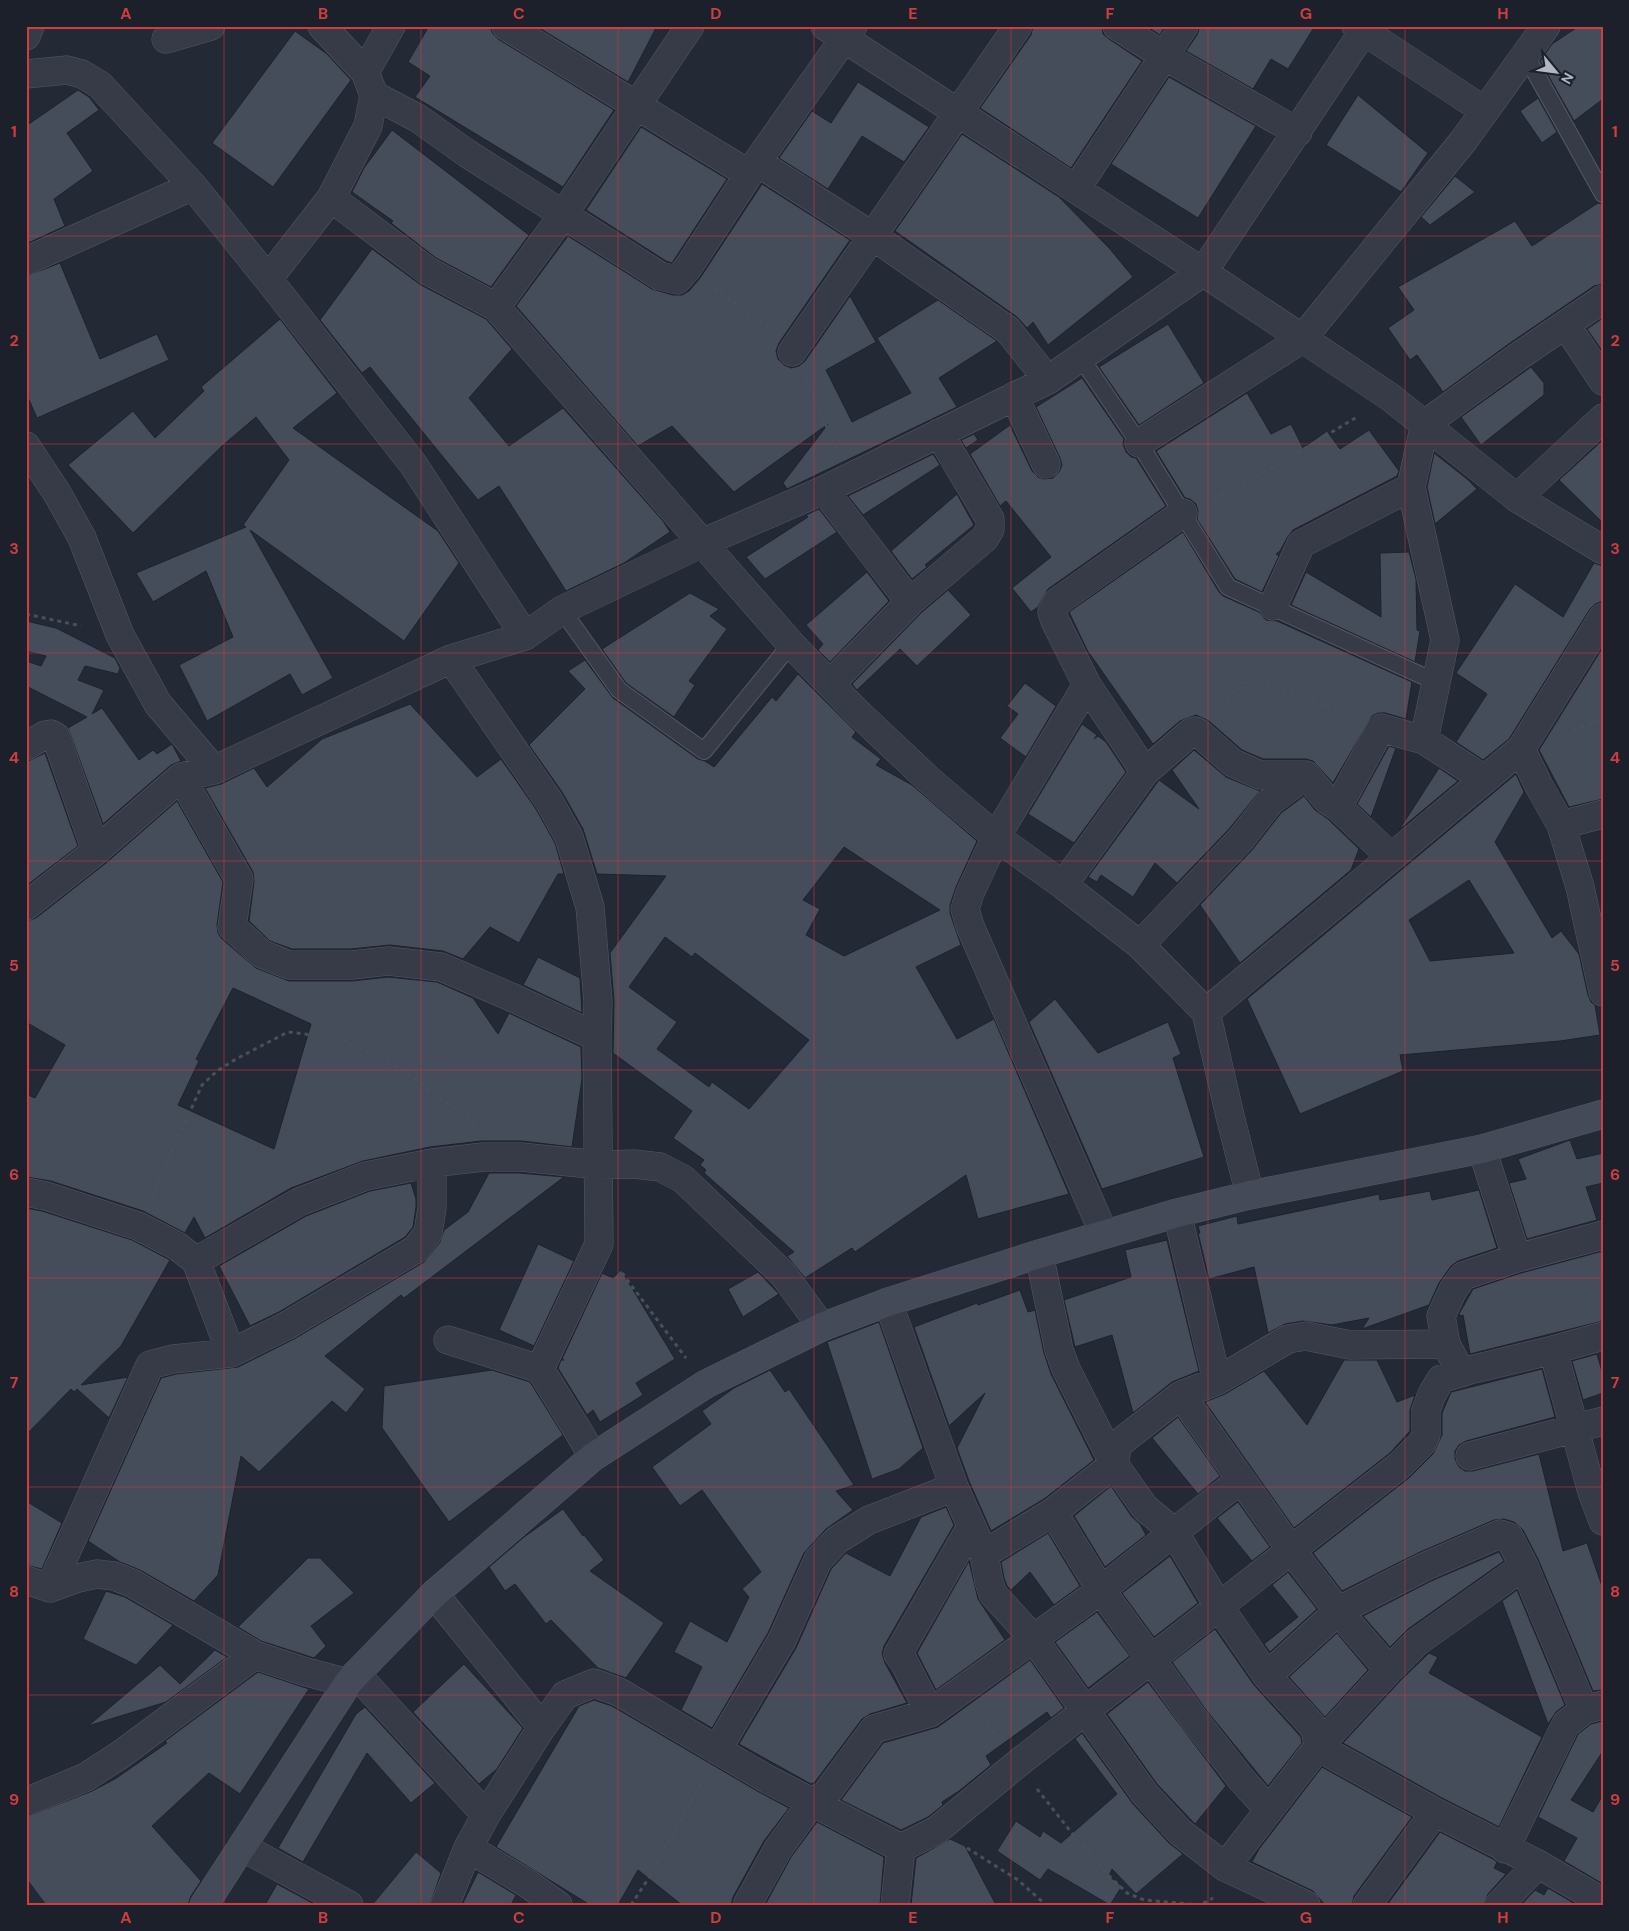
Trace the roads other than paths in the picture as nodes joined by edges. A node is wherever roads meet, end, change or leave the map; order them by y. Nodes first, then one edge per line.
1 (30, 26) edge
2 (211, 26) edge
3 (322, 26) edge
4 (391, 26) edge
5 (506, 26) edge
6 (690, 26) edge
7 (1018, 26) edge
8 (1117, 26) edge
9 (1184, 26) edge
10 (1546, 26) edge
11 (1362, 28) edge
12 (840, 30) edge
13 (26, 36) edge
14 (166, 38) dead end
15 (1164, 56) junction
16 (1526, 56) junction
17 (26, 74) edge
18 (369, 84) junction
19 (636, 104) junction
20 (1486, 111) junction
21 (958, 113) junction
22 (1298, 132) junction
23 (753, 168) junction
24 (193, 186) junction
25 (1076, 189) junction
26 (1603, 194) edge
27 (331, 198) junction
28 (563, 215) junction
29 (874, 237) junction
30 (26, 261) edge
31 (1203, 272) junction
32 (268, 279) junction
33 (1603, 299) edge
34 (496, 307) junction
35 (1566, 325) junction
36 (1302, 339) junction
37 (792, 352) dead end
38 (1081, 358) junction
39 (1048, 380) junction
40 (1603, 381) edge
41 (1014, 396) junction
42 (1603, 418) edge
43 (1425, 424) junction
44 (939, 433) junction
45 (1139, 443) junction
46 (26, 446) edge
47 (1046, 464) dead end
48 (1411, 487) junction
49 (824, 490) junction
50 (1517, 498) junction
51 (1183, 514) junction
52 (702, 543) junction
53 (1603, 550) edge
54 (910, 602) junction
55 (1273, 606) junction
56 (562, 610) junction
57 (1603, 617) edge
58 (525, 636) junction
59 (791, 644) junction
60 (451, 659) junction
61 (1436, 682) junction
62 (830, 684) junction
63 (1088, 685) junction
64 (1424, 740) junction
65 (26, 746) edge
66 (1521, 749) junction
67 (214, 770) junction
68 (1145, 772) junction
69 (1306, 775) junction
70 (181, 777) junction
71 (1484, 780) junction
72 (1338, 807) junction
73 (1603, 814) edge
74 (1561, 825) junction
75 (996, 837) junction
76 (96, 851) junction
77 (1391, 856) junction
78 (1062, 885) junction
79 (26, 906) edge
80 (1140, 945) junction
81 (1603, 992) edge
82 (1206, 1012) junction
83 (597, 1037) junction
84 (1603, 1114) edge
85 (1482, 1149) junction
86 (432, 1163) junction
87 (599, 1165) junction
88 (26, 1192) edge
89 (1250, 1195) junction
90 (1178, 1213) junction
91 (1104, 1234) junction
92 (1603, 1235) edge
93 (1039, 1254) junction
94 (1517, 1258) junction
95 (196, 1261) junction
96 (888, 1302) junction
97 (822, 1327) junction
98 (1603, 1336) edge
99 (448, 1340) dead end
100 (1446, 1344) junction
101 (1553, 1350) junction
102 (231, 1353) junction
103 (540, 1369) junction
104 (1461, 1373) junction
105 (1217, 1381) junction
106 (1182, 1395) junction
107 (1603, 1421) edge
108 (1575, 1428) junction
109 (1470, 1456) dead end
110 (593, 1457) junction
111 (1114, 1464) junction
112 (1240, 1480) junction
113 (954, 1487) junction
114 (1053, 1512) junction
115 (1603, 1521) edge
116 (971, 1527) junction
117 (1174, 1532) junction
118 (1292, 1550) junction
119 (984, 1554) junction
120 (1524, 1566) junction
121 (38, 1584) edge
122 (1102, 1590) junction
123 (434, 1594) junction
124 (1218, 1606) junction
125 (1338, 1611) junction
126 (1033, 1638) junction
127 (255, 1655) junction
128 (1152, 1659) junction
129 (1389, 1670) junction
130 (1267, 1676) junction
131 (352, 1679) junction
132 (1593, 1708) edge
133 (1086, 1711) junction
134 (930, 1714) junction
135 (542, 1727) junction
136 (1318, 1748) junction
137 (717, 1750) junction
138 (26, 1802) edge
139 (812, 1802) junction
140 (1269, 1810) junction
141 (1435, 1812) junction
142 (486, 1815) junction
143 (242, 1847) junction
144 (468, 1848) junction
145 (901, 1848) junction
146 (1505, 1849) junction
147 (1538, 1864) junction
148 (1242, 1881) edge
149 (530, 1894) edge
150 (1603, 1902) edge
151 (204, 1905) edge
152 (349, 1905) edge
153 (445, 1905) edge
154 (558, 1905) edge
155 (747, 1905) edge
156 (895, 1905) edge
157 (1306, 1905) edge
158 (1368, 1905) edge
159 (1499, 1905) edge

1 - 13 street
2 - 14 street
3 - 18 street
4 - 18 street
5 - 19 street
6 - 19 street
7 - 21 street
8 - 15 street
9 - 15 street
10 - 16 street
11 - 20 street
11 - 22 street
12 - 21 street
12 - 23 street
15 - 22 street
15 - 25 street
16 - 20 street
16 - 26 lane
17 - 24 street
18 - 27 street
18 - 28 street
19 - 23 street
19 - 28 street
20 - 36 street
21 - 25 street
21 - 29 street
22 - 31 street
23 - 28 street
23 - 29 street
24 - 30 street
24 - 32 street
25 - 31 street
27 - 32 street
27 - 34 street
28 - 34 street
29 - 37 street
29 - 39 street
31 - 36 street
31 - 38 street
32 - 58 street
33 - 35 street
34 - 52 street
35 - 40 street
35 - 43 street
36 - 43 street
36 - 45 street
38 - 39 street
38 - 45 lane
39 - 41 street
41 - 44 street
41 - 47 street
42 - 50 street
43 - 48 street
43 - 50 street
44 - 49 street
44 - 54 street
45 - 51 lane
46 - 67 street
48 - 55 street
48 - 61 street
49 - 52 street
49 - 54 street
50 - 53 street
51 - 55 lane
51 - 63 street
52 - 56 street
52 - 59 street
54 - 62 street
55 - 61 lane
56 - 58 street
56 - 59 lane
57 - 66 street
58 - 60 street
59 - 62 street
60 - 67 street
60 - 83 street
61 - 64 street
62 - 75 street
63 - 68 street
63 - 75 street
64 - 71 street
64 - 72 street
65 - 76 street
66 - 71 street
66 - 74 street
67 - 70 street
68 - 69 street
68 - 78 street
69 - 72 street
69 - 80 street
70 - 76 street
70 - 83 street
71 - 77 street
72 - 77 street
73 - 74 street
74 - 81 street
75 - 78 street
75 - 91 street
76 - 79 street
77 - 82 street
78 - 80 street
80 - 82 street
82 - 89 street
83 - 87 street
84 - 85 street
85 - 89 street
85 - 94 street
86 - 87 street
86 - 95 street
86 - 102 street
87 - 97 street
87 - 103 street
88 - 95 street
89 - 90 street
90 - 91 street
90 - 105 street
91 - 93 street
92 - 94 street
93 - 96 street
93 - 111 street
94 - 100 street
95 - 102 street
96 - 97 street
96 - 113 street
97 - 110 street
98 - 101 street
99 - 103 street
100 - 104 street
100 - 105 street
101 - 104 street
101 - 108 street
102 - 121 street
103 - 110 street
104 - 118 street
105 - 106 street
106 - 111 street
106 - 112 street
107 - 108 street
108 - 109 street
108 - 115 street
110 - 123 street
111 - 114 street
111 - 117 street
112 - 117 street
112 - 118 street
113 - 116 street
113 - 137 street
114 - 119 street
114 - 122 street
116 - 119 street
116 - 134 street
117 - 122 street
117 - 124 street
118 - 124 street
118 - 125 street
119 - 126 street
120 - 125 street
120 - 129 street
120 - 132 street
121 - 127 street
122 - 126 street
122 - 128 street
123 - 131 street
123 - 135 street
124 - 128 street
124 - 130 street
125 - 129 street
125 - 130 street
126 - 133 street
126 - 134 street
127 - 131 street
127 - 138 street
128 - 133 street
128 - 140 street
129 - 136 street
130 - 136 street
131 - 142 street
131 - 143 street
132 - 146 street
133 - 145 street
133 - 148 street
134 - 139 street
135 - 137 street
135 - 142 street
136 - 140 street
136 - 141 street
137 - 139 street
139 - 145 street
139 - 155 street
140 - 148 street
141 - 146 street
141 - 158 street
142 - 144 street
143 - 151 street
143 - 152 street
144 - 149 street
144 - 153 street
145 - 156 street
146 - 147 street
147 - 150 street
147 - 159 street
148 - 157 street
149 - 154 street

